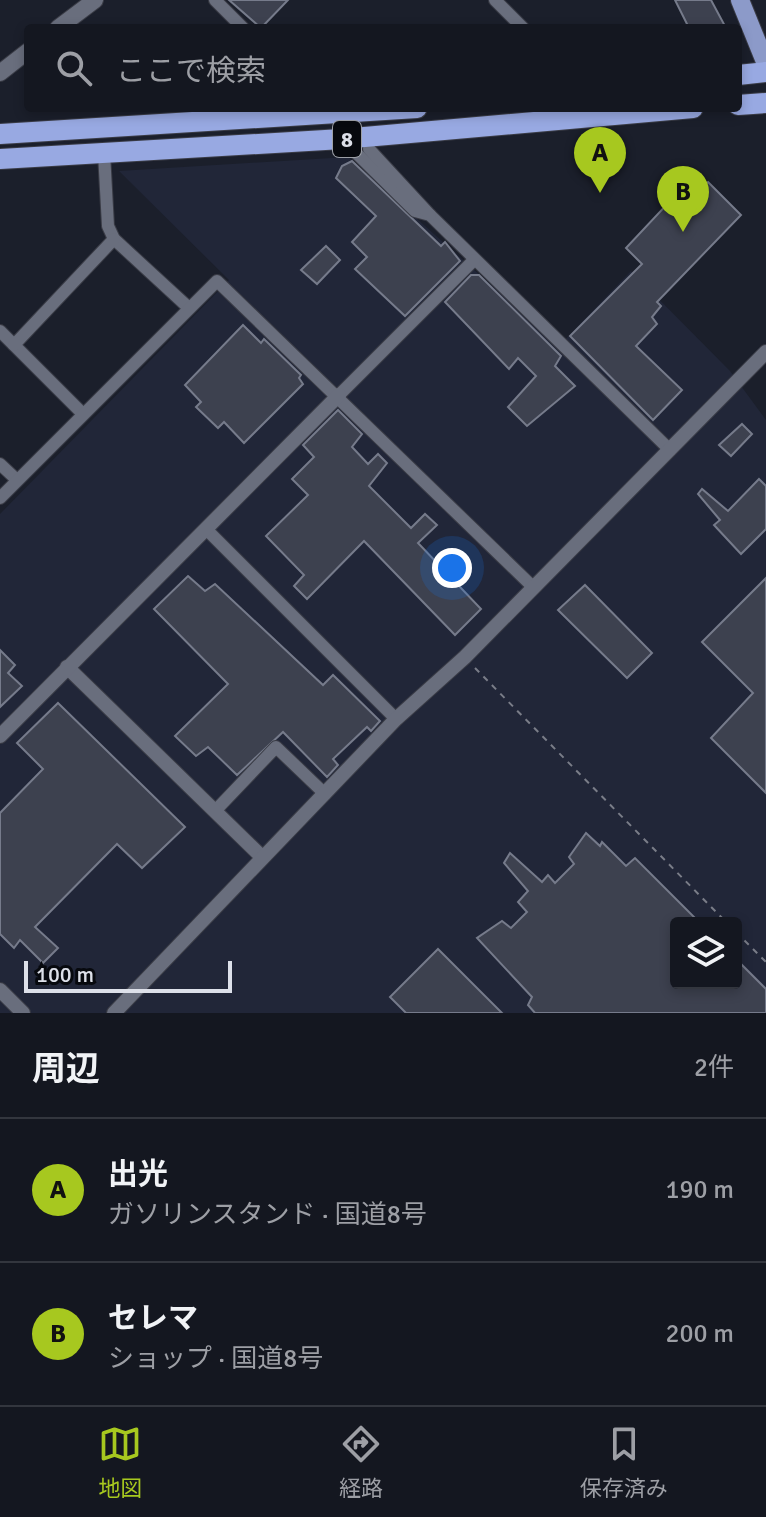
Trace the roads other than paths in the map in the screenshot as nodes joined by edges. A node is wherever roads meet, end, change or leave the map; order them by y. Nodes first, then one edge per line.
1 (95, 0) edge
2 (215, 0) edge
3 (495, 0) edge
4 (740, 0) edge
5 (63, 24) edge
6 (239, 24) edge
7 (519, 24) edge
8 (24, 54) edge
9 (766, 64) edge
10 (766, 72) edge
11 (0, 73) edge
12 (742, 75) edge
13 (766, 103) edge
14 (742, 105) edge
15 (353, 112) edge
16 (648, 112) edge
17 (0, 134) edge
18 (342, 139) junction
19 (369, 149) dead end
20 (104, 153) junction
21 (0, 159) edge
22 (430, 215) junction
23 (114, 239) junction
24 (474, 260) junction
25 (189, 308) junction
26 (0, 331) edge
27 (14, 345) junction
28 (766, 352) edge
29 (339, 395) junction
30 (83, 414) junction
31 (670, 450) junction
32 (0, 464) edge
33 (17, 480) junction
34 (0, 498) edge
35 (207, 530) junction
36 (532, 586) junction
37 (67, 667) junction
38 (396, 719) junction
39 (0, 736) edge
40 (325, 794) junction
41 (215, 811) junction
42 (262, 857) junction
43 (0, 990) edge
44 (23, 1013) edge
45 (114, 1013) edge

1 - 5 main road
2 - 6 street
3 - 7 street
4 - 9 main road
8 - 11 main road
10 - 12 highway
13 - 14 highway
15 - 17 highway, 8
16 - 18 highway, 8
18 - 20 highway, 8
18 - 22 street
19 - 22 street
20 - 21 highway, 8
20 - 23 street
22 - 24 street
23 - 25 street
23 - 27 street
24 - 29 street
24 - 31 street
25 - 29 street
25 - 30 street
26 - 27 street
27 - 30 street
28 - 31 street
29 - 35 street
29 - 36 street
30 - 33 street
31 - 36 street
32 - 33 street
33 - 34 street
35 - 37 street
35 - 38 street
36 - 38 street
37 - 39 street
37 - 41 street
38 - 40 street
40 - 41 street
40 - 42 street
41 - 42 street
42 - 45 street
43 - 44 street

